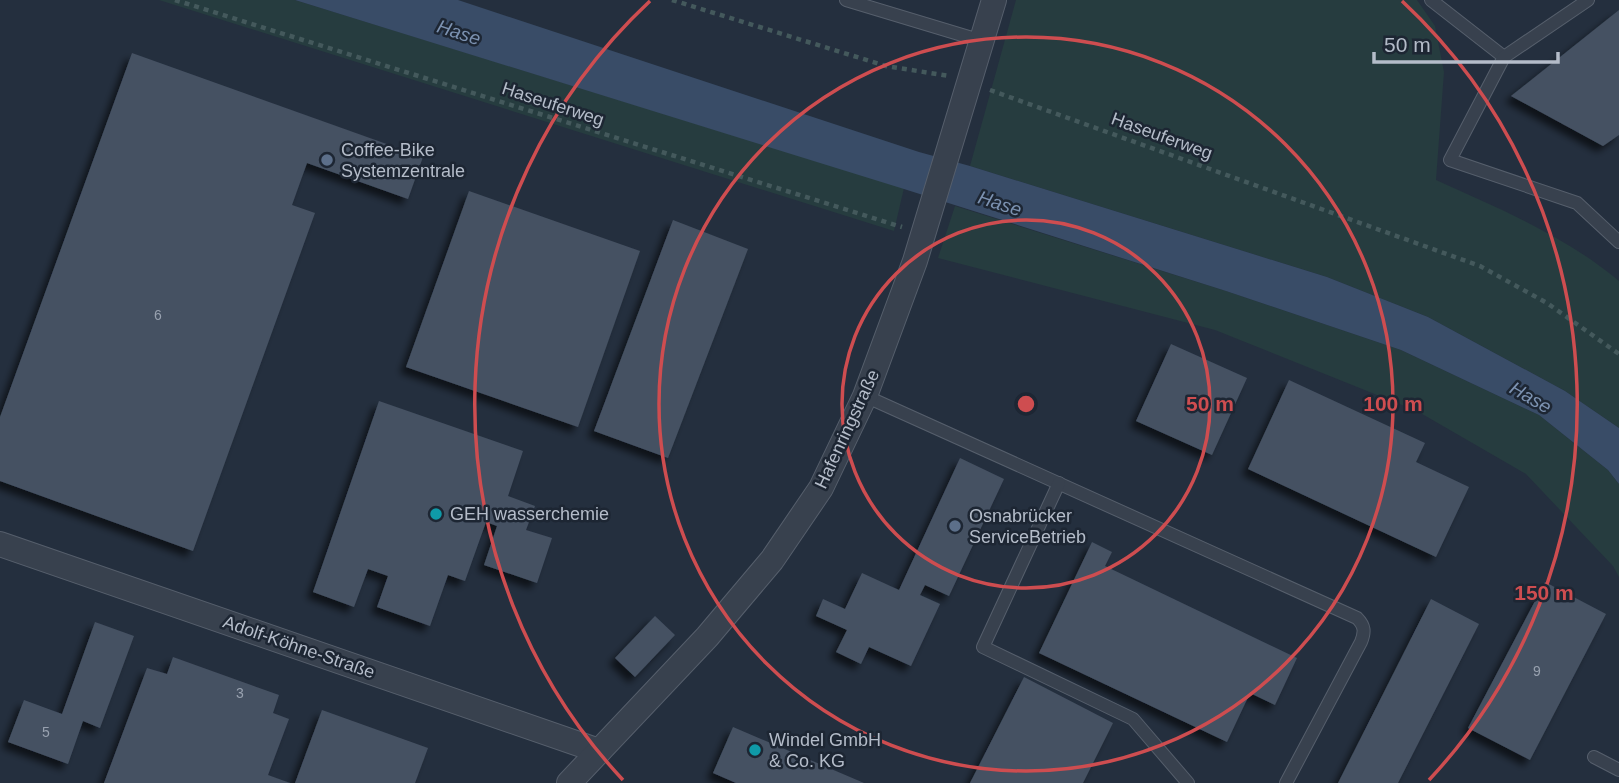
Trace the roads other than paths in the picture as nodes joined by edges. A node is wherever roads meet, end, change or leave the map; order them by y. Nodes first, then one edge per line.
1 (846, 0) edge
2 (994, 0) edge
3 (1431, 0) edge
4 (1588, 0) edge
5 (982, 41) junction
6 (1504, 57) junction
7 (1619, 242) edge
8 (865, 396) junction
9 (1059, 483) junction
10 (0, 544) edge
11 (599, 751) junction
12 (1594, 757) dead end
13 (1619, 770) edge
14 (569, 783) edge
15 (1188, 783) edge
16 (1286, 783) edge

1 - 5 lane
2 - 5 street, Hafenringstraße
3 - 6 lane
4 - 6 lane
5 - 8 street, Hafenringstraße
6 - 7 lane
8 - 9 lane
8 - 11 street, Hafenringstraße
9 - 15 lane
9 - 16 lane
10 - 11 street, Adolf-Köhne-Straße
11 - 14 street, Hafenringstraße
12 - 13 lane

